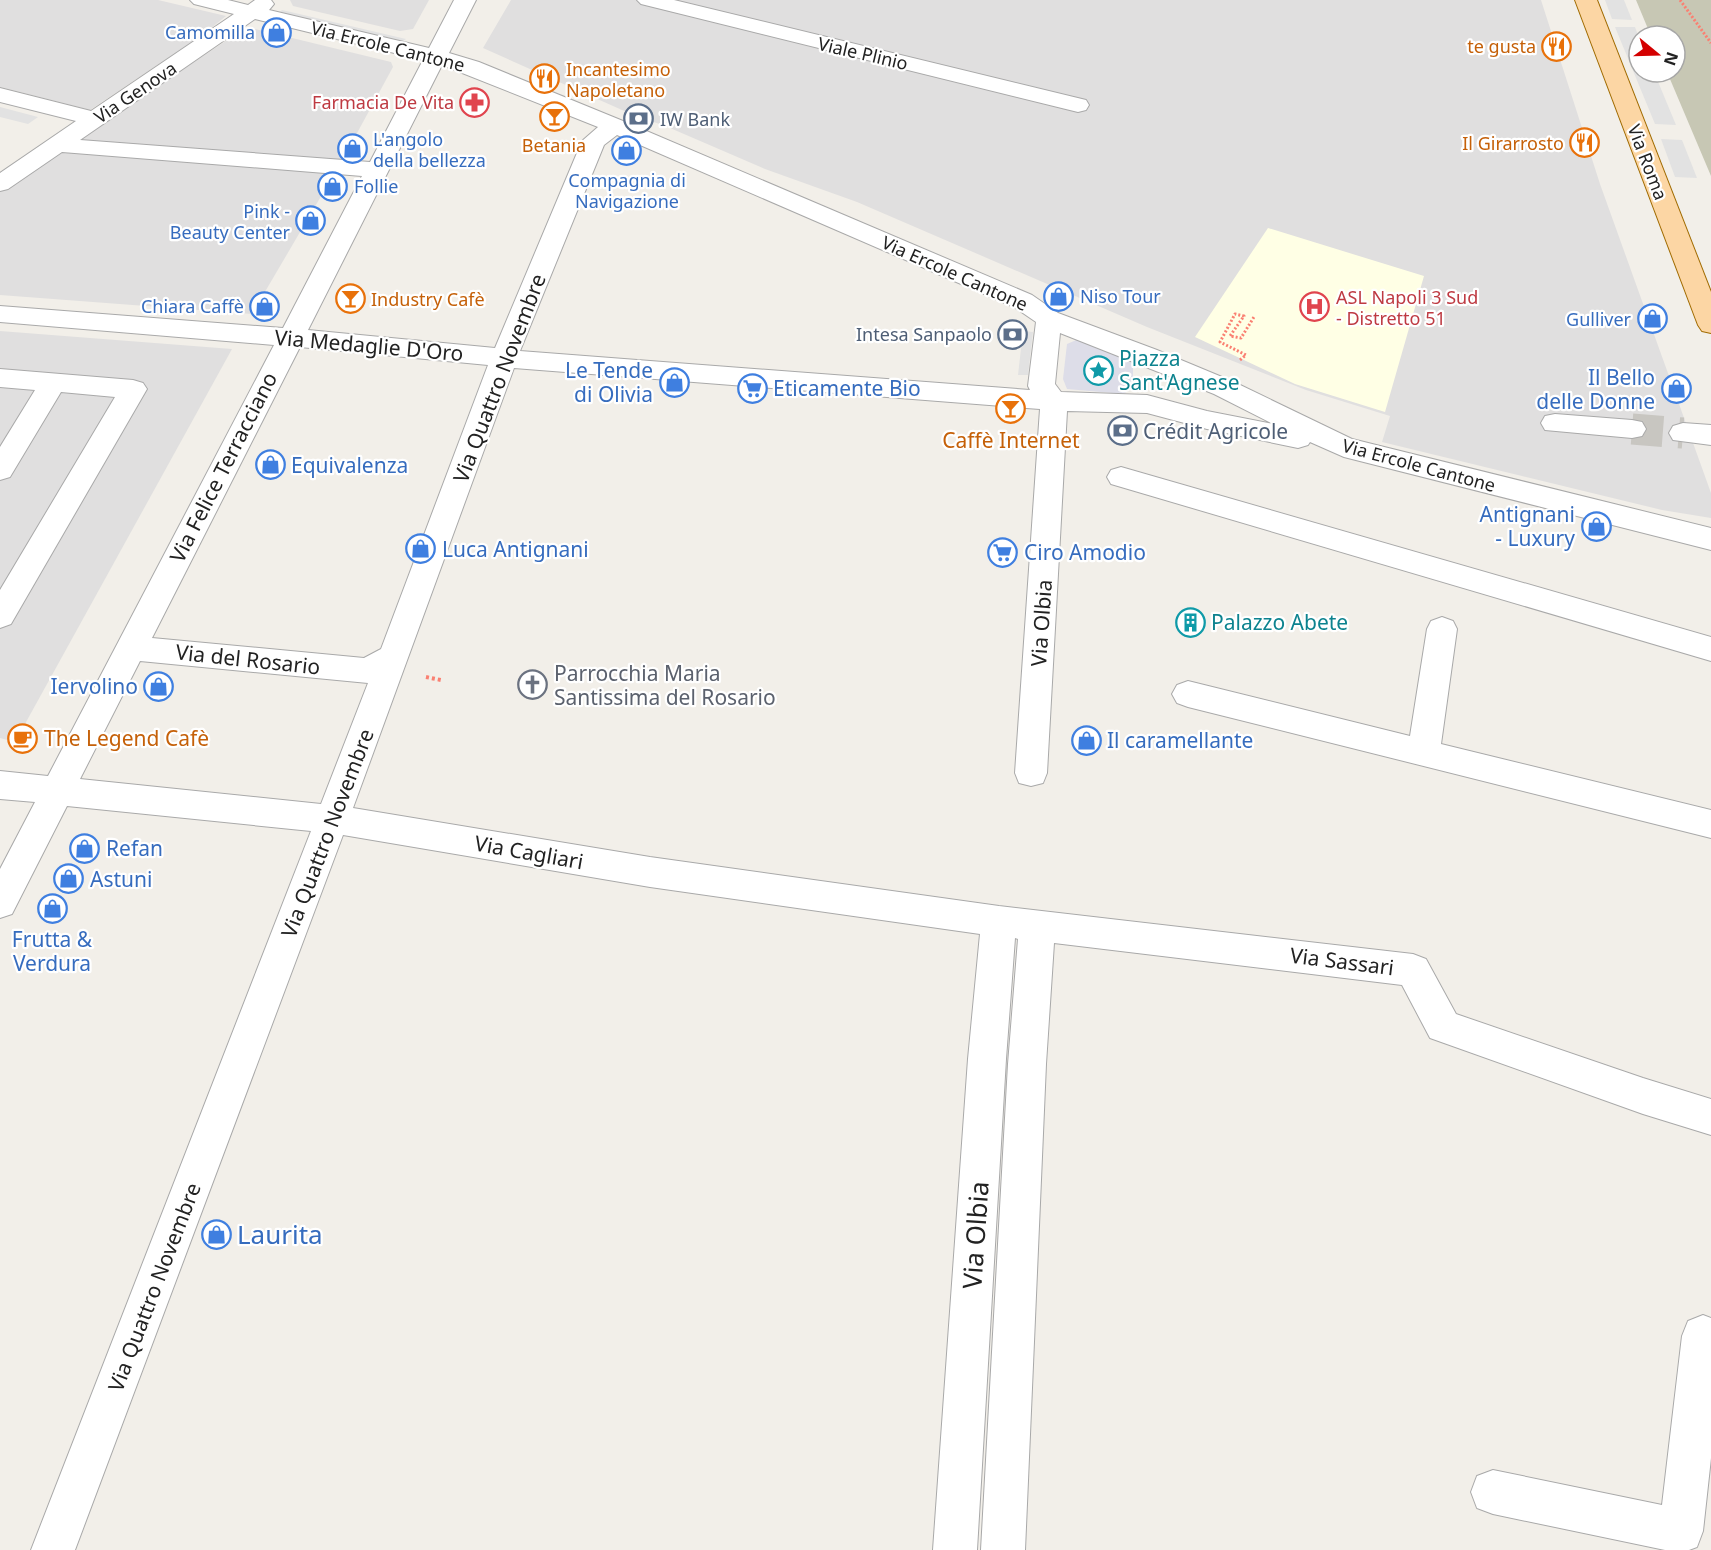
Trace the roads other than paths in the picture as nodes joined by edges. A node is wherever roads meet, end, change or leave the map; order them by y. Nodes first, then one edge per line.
1 (201, 0) edge
2 (465, 0) edge
3 (648, 0) edge
4 (1586, 0) edge
5 (260, 6) edge
6 (436, 56) junction
7 (0, 95) edge
8 (1078, 105) dead end
9 (94, 119) junction
10 (615, 126) junction
11 (57, 145) junction
12 (377, 170) junction
13 (0, 184) edge
14 (0, 314) edge
15 (1049, 319) junction
16 (1711, 325) edge
17 (292, 338) junction
18 (1148, 356) junction
19 (504, 358) junction
20 (0, 378) edge
21 (53, 383) junction
22 (1054, 401) junction
23 (1147, 404) junction
24 (1555, 423) dead end
25 (1632, 429) tunnel mouth
26 (1683, 433) tunnel mouth
27 (1711, 435) edge
28 (1344, 447) junction
29 (0, 470) edge
30 (1121, 477) dead end
31 (1711, 538) edge
32 (0, 616) edge
33 (1442, 628) dead end
34 (129, 648) junction
35 (1711, 649) edge
36 (381, 664) junction
37 (1188, 694) dead end
38 (1424, 752) junction
39 (1031, 773) dead end
40 (0, 785) edge
41 (58, 791) junction
42 (332, 819) junction
43 (1711, 824) edge
44 (0, 903) edge
45 (999, 921) junction
46 (1037, 925) junction
47 (1711, 1117) edge
48 (1711, 1339) edge
49 (1493, 1492) dead end
50 (53, 1550) edge
51 (955, 1550) edge
52 (1003, 1550) edge

1 - 5 street, Via Ercole Cantone
2 - 6 street, Via Felice Terracciano
3 - 8 street, Viale Plinio
4 - 16 main road, Via Roma
5 - 6 street, Via Ercole Cantone
5 - 9 street, Via Genova
6 - 10 street, Via Ercole Cantone
6 - 12 street, Via Felice Terracciano
7 - 9 street
9 - 11 street, Via Genova
10 - 15 street, Via Ercole Cantone
10 - 19 street, Via Quattro Novembre
11 - 12 street
11 - 13 street, Via Genova
12 - 17 street, Via Felice Terracciano
14 - 17 street, Via Medaglie D'Oro
15 - 18 street, Via Ercole Cantone
15 - 22 street
17 - 19 street, Via Medaglie D'Oro
17 - 34 street, Via Felice Terracciano
18 - 23 street
18 - 28 street, Via Ercole Cantone
19 - 22 street, Via Medaglie D'Oro
19 - 36 street, Via Quattro Novembre
20 - 21 street
21 - 29 street
21 - 32 street
22 - 23 street, Via Medaglie D'Oro
22 - 39 street, Via Olbia
23 - 28 street, Via Medaglie D'Oro
24 - 25 street
26 - 27 street
28 - 31 street, Via Ercole Cantone
30 - 35 street
33 - 38 street
34 - 36 street, Via del Rosario
34 - 41 street, Via Felice Terracciano
36 - 42 street, Via Quattro Novembre
37 - 38 street
38 - 43 street
40 - 41 street, Via Cagliari
41 - 42 street, Via Cagliari
41 - 44 street, Via Felice Terracciano
42 - 45 street, Via Cagliari
42 - 50 street, Via Quattro Novembre
45 - 46 street, Via Sassari
45 - 51 street, Via Olbia
46 - 47 street, Via Sassari
46 - 52 street, Via Olbia
48 - 49 street

